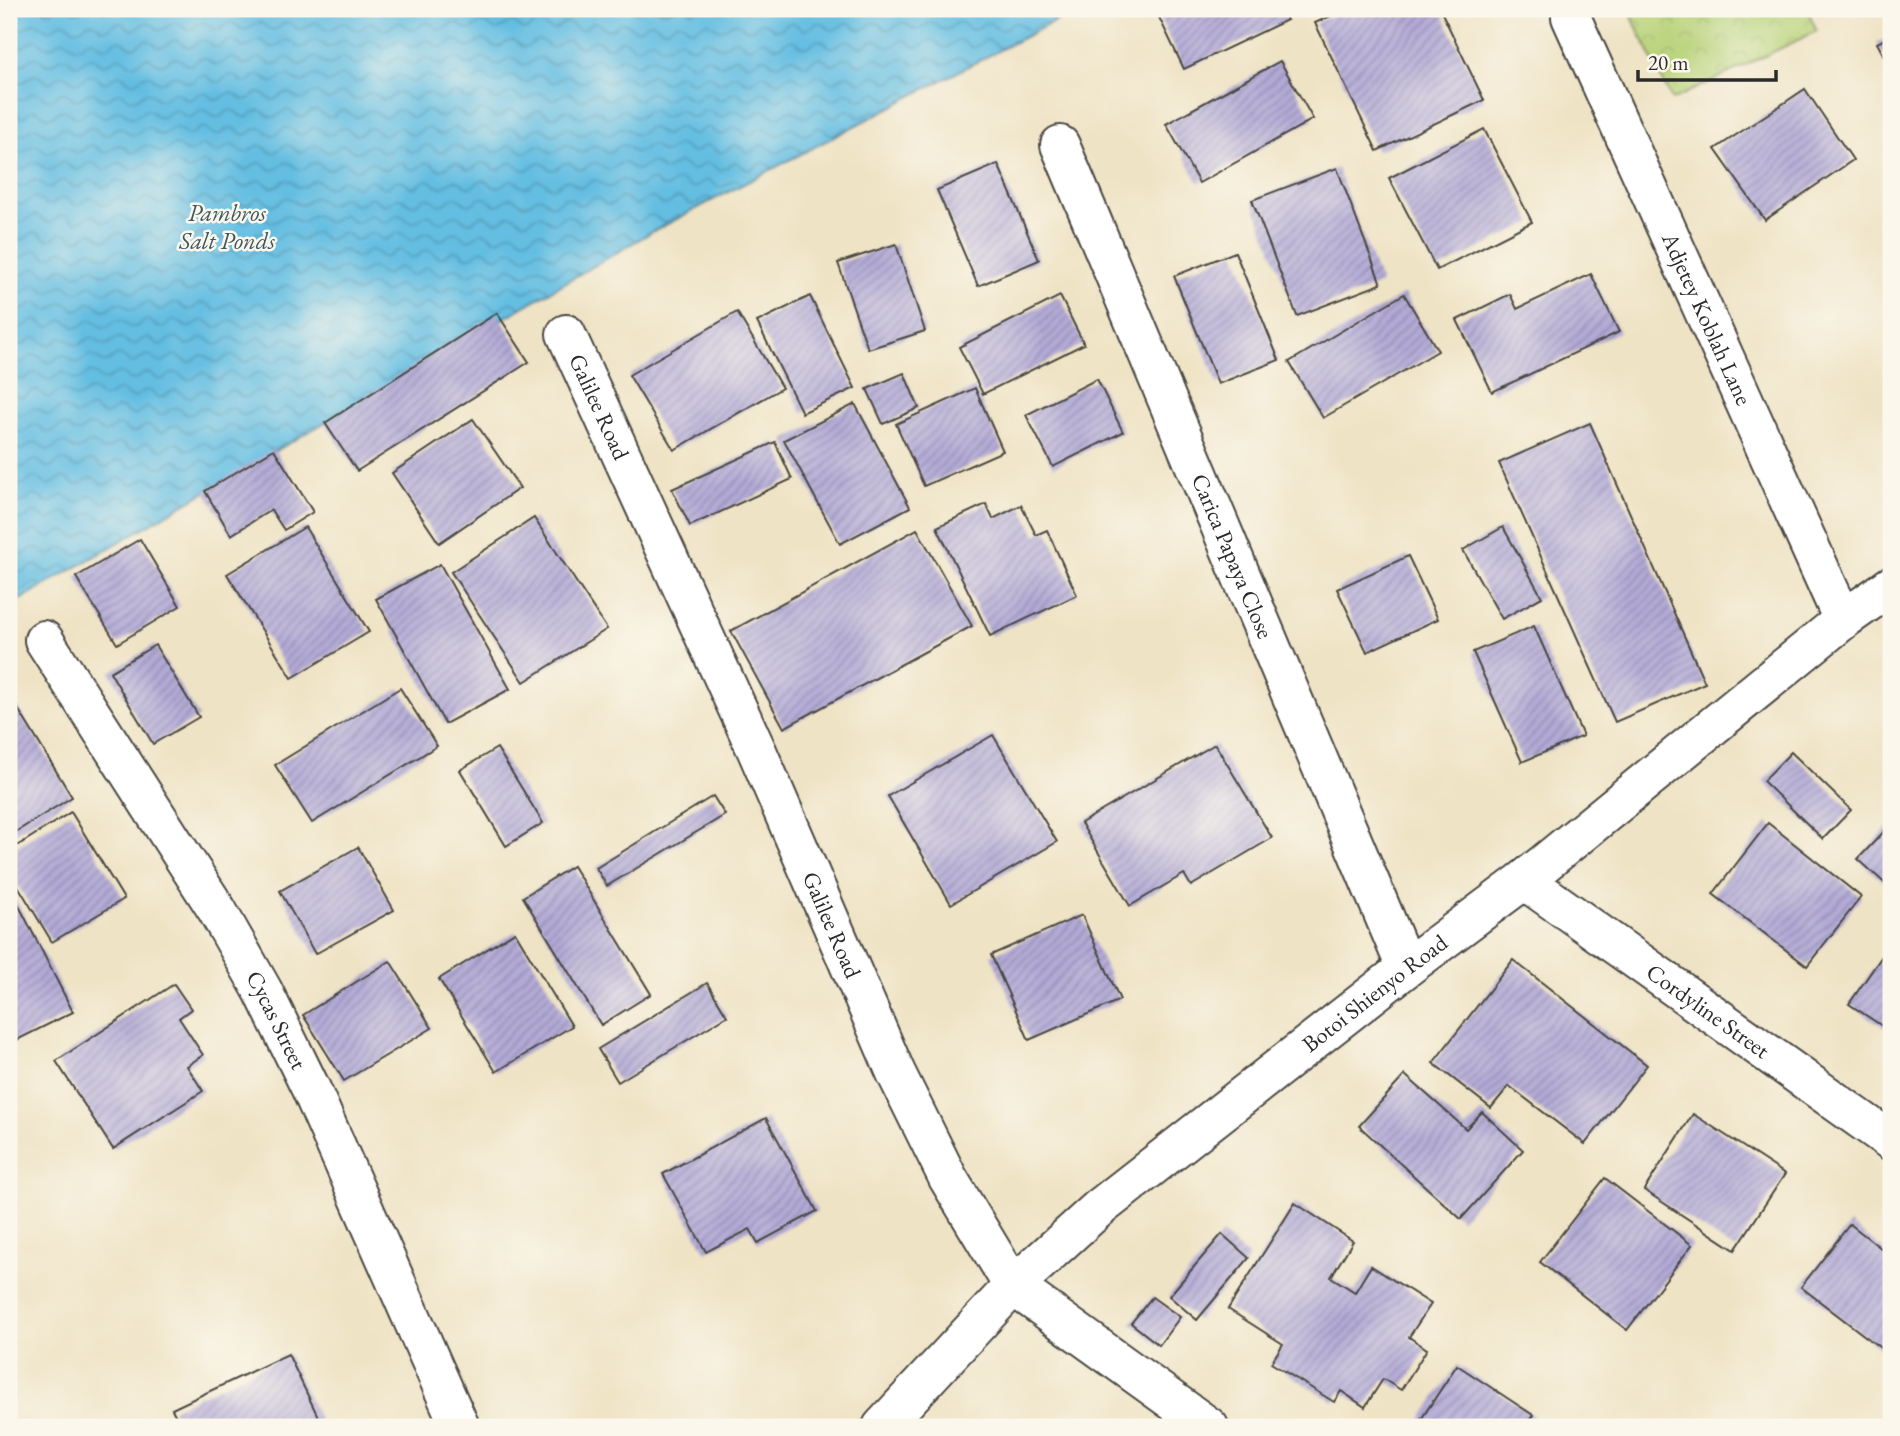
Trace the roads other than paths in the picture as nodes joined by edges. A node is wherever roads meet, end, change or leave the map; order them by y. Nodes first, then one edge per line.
1 (1571, 17) dead end
2 (1060, 145) dead end
3 (566, 334) dead end
4 (1891, 586) edge
5 (1843, 620) junction
6 (44, 640) dead end
7 (1524, 880) junction
8 (1406, 968) junction
9 (1891, 1141) edge
10 (1013, 1286) junction
11 (460, 1427) edge
12 (881, 1427) edge
13 (1209, 1427) edge

1 - 5 street, Adjetey Koblah Lane
2 - 8 street, Carica Papaya Close
3 - 10 street, Galilee Road
4 - 5 street, Botoi Shienyo Road
5 - 7 street, Botoi Shienyo Road
6 - 11 street, Cycas Street
7 - 8 street, Botoi Shienyo Road
7 - 9 street, Cordyline Street
8 - 10 street, Botoi Shienyo Road
10 - 12 street, Botoi Shienyo Road
10 - 13 street, Galilee Road

